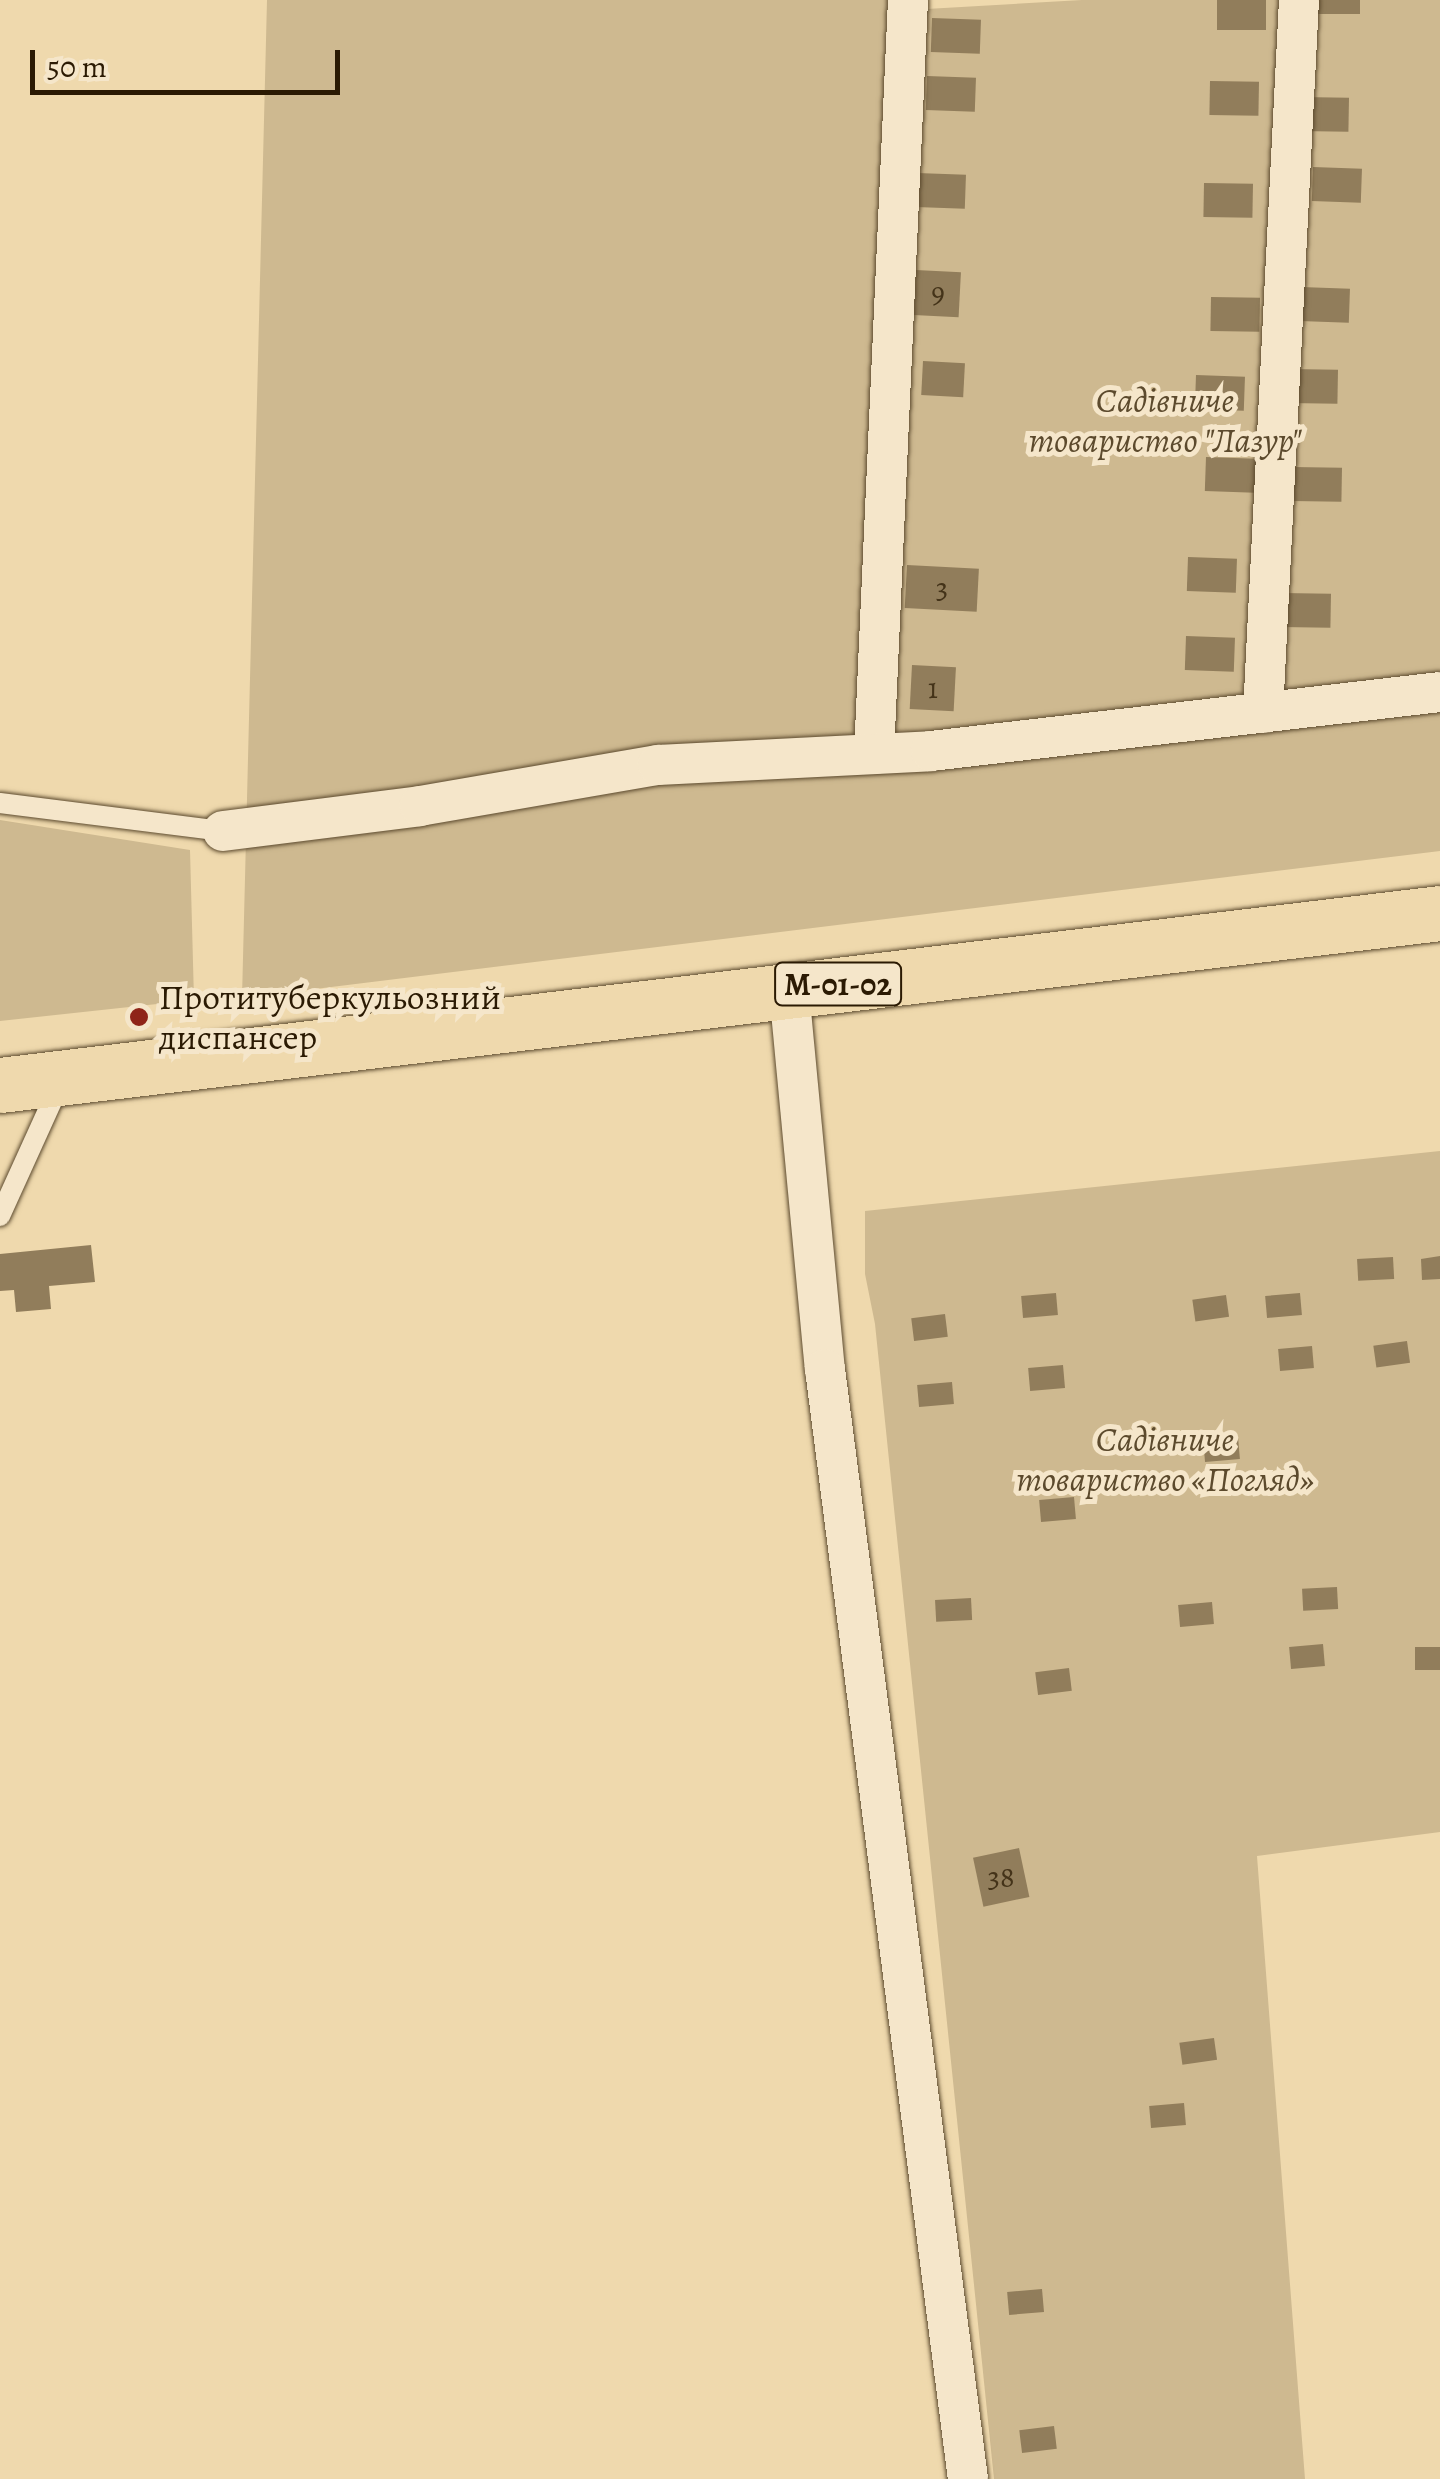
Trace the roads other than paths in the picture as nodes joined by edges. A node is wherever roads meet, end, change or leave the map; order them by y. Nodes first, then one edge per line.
1 (908, 0) edge
2 (1298, 0) edge
3 (1440, 692) edge
4 (1262, 712) junction
5 (874, 754) junction
6 (0, 803) edge
7 (223, 831) joint
8 (1440, 913) edge
9 (789, 990) junction
10 (63, 1076) junction
11 (0, 1085) edge
12 (0, 1216) edge
13 (968, 2479) edge

1 - 5 street
2 - 4 street
3 - 4 street
4 - 5 street
5 - 7 street
6 - 7 lane
8 - 9 main road, М-01-02
9 - 10 main road, М-01-02
9 - 13 street
10 - 11 main road, М-01-02
10 - 12 lane

